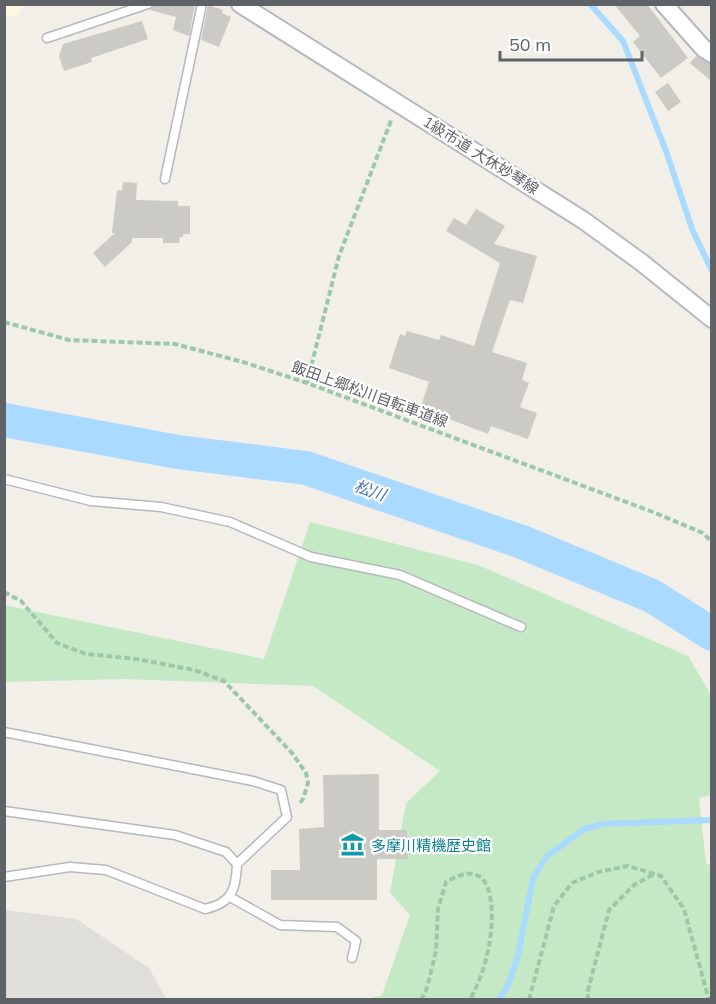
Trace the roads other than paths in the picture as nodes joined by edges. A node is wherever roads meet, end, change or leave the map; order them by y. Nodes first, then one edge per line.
1 (148, 4) edge
2 (202, 4) edge
3 (240, 4) edge
4 (664, 4) edge
5 (47, 38) dead end
6 (711, 54) edge
7 (165, 179) dead end
8 (708, 311) edge
9 (4, 479) edge
10 (521, 627) dead end
11 (4, 732) edge
12 (4, 811) edge
13 (237, 864) junction
14 (4, 877) edge
15 (230, 897) junction
16 (352, 958) dead end

1 - 5 lane
2 - 7 lane
3 - 8 street, 1級市道 大休妙琴線
4 - 6 street
9 - 10 lane
11 - 13 lane
12 - 13 lane
13 - 15 lane
14 - 15 lane
15 - 16 lane

